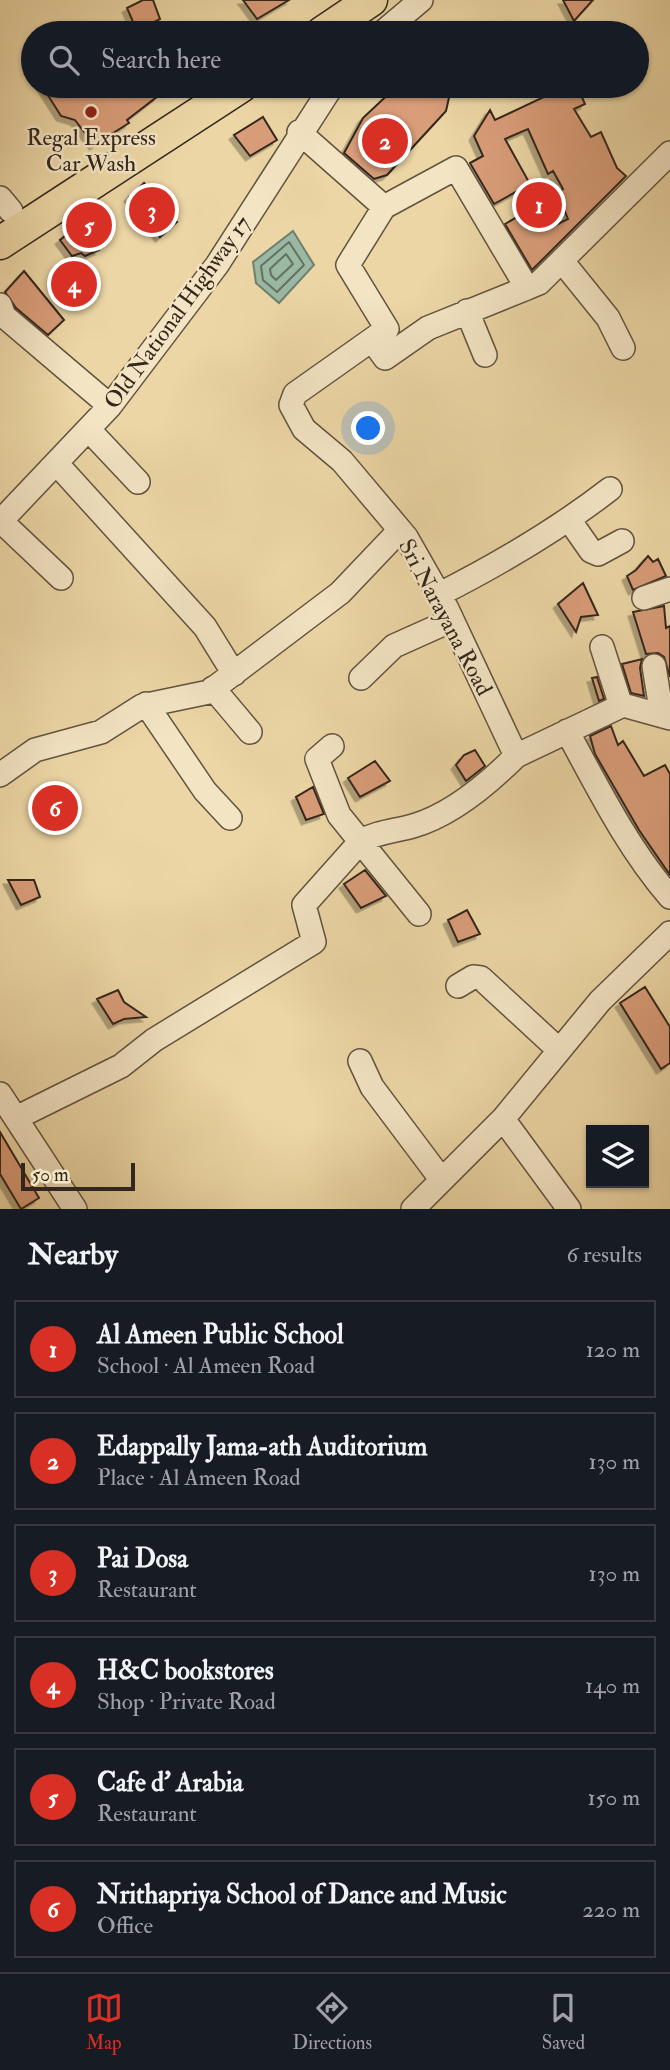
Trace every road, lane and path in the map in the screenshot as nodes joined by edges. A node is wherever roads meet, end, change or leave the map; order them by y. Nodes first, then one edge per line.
1 (371, 0) edge
2 (421, 0) edge
3 (340, 21) edge
4 (396, 21) edge
5 (223, 98) edge
6 (323, 98) edge
7 (299, 132) junction
8 (667, 163) edge
9 (384, 207) junction
10 (0, 243) edge
11 (562, 261) junction
12 (527, 288) junction
13 (0, 305) edge
14 (467, 311) junction
15 (372, 340) junction
16 (623, 348) dead end
17 (485, 355) dead end
18 (110, 406) junction
19 (89, 430) junction
20 (57, 464) junction
21 (138, 482) dead end
22 (610, 489) dead end
23 (1, 521) edge
24 (570, 521) junction
25 (400, 530) junction
26 (622, 541) dead end
27 (61, 578) dead end
28 (670, 589) edge
29 (438, 595) junction
30 (644, 598) dead end
31 (452, 620) junction
32 (602, 647) dead end
33 (654, 666) dead end
34 (234, 674) junction
35 (361, 678) dead end
36 (214, 688) junction
37 (146, 704) junction
38 (621, 706) junction
39 (666, 717) edge
40 (567, 731) junction
41 (250, 732) dead end
42 (332, 746) dead end
43 (516, 756) junction
44 (0, 775) edge
45 (230, 818) dead end
46 (361, 841) junction
47 (670, 897) edge
48 (419, 914) dead end
49 (670, 933) edge
50 (458, 986) dead end
51 (559, 1050) junction
52 (359, 1061) dead end
53 (0, 1094) edge
54 (16, 1118) junction
55 (503, 1119) junction
56 (441, 1179) junction
57 (75, 1209) edge
58 (413, 1209) edge
59 (569, 1209) edge

1 - 3 highway
2 - 4 street
5 - 10 highway
6 - 7 street, Old National Highway 17
7 - 9 street
7 - 18 street, Old National Highway 17
8 - 11 street
9 - 12 street
9 - 15 street
11 - 12 street
11 - 16 street
12 - 14 street
13 - 18 street
14 - 15 street
14 - 17 street
15 - 25 street, Sri Narayana Road
18 - 19 street, Old National Highway 17
19 - 20 street, Old National Highway 17
19 - 21 street
20 - 23 street, Old National Highway 17
20 - 34 street
22 - 24 street
23 - 27 street
24 - 26 street
24 - 29 street
25 - 29 street, Sri Narayana Road
25 - 34 street
28 - 30 street
29 - 31 street, Sri Narayana Road
31 - 35 street
31 - 43 street, Sri Narayana Road
32 - 38 street
33 - 39 street
34 - 36 street
36 - 37 street
36 - 41 street
37 - 44 street
37 - 45 street
38 - 39 street
38 - 40 street
40 - 43 street
40 - 47 street
42 - 46 street
43 - 46 street
46 - 48 street
46 - 54 street
49 - 51 street
50 - 51 street
51 - 55 street
52 - 56 street
53 - 54 street
54 - 57 street
55 - 56 street
55 - 59 street
56 - 58 street

